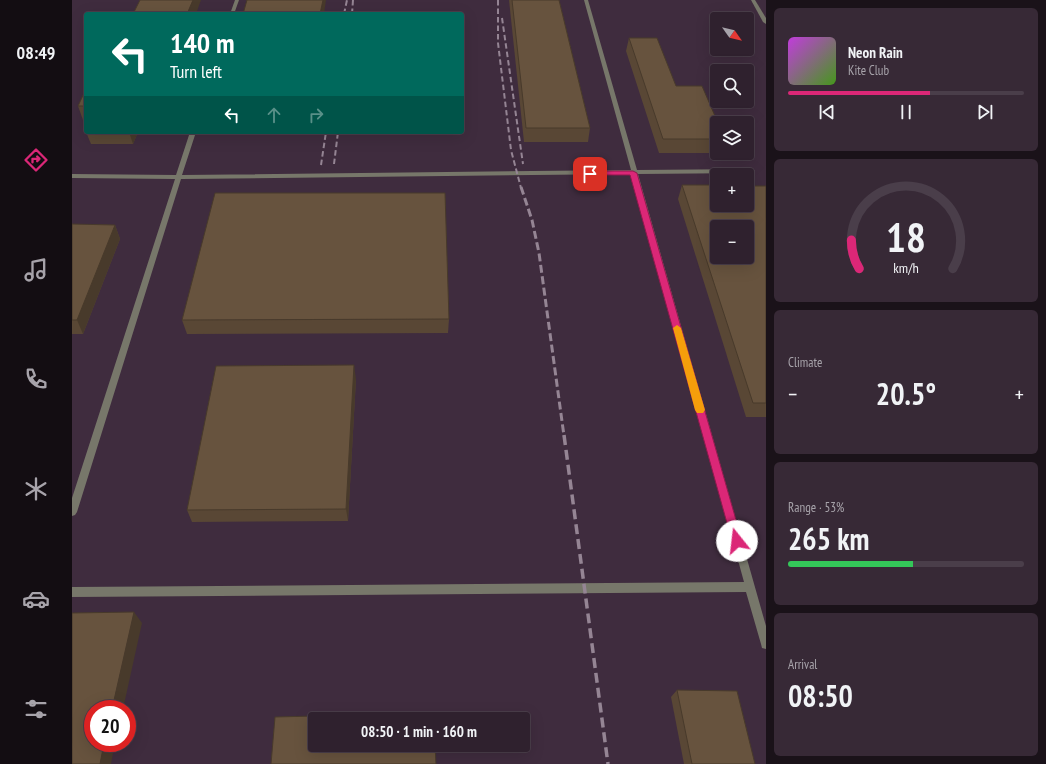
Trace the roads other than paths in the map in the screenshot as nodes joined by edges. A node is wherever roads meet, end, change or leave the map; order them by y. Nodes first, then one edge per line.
1 (237, 0) edge
2 (586, 0) edge
3 (753, 0) edge
4 (233, 12) edge
5 (766, 22) edge
6 (192, 134) edge
7 (710, 172) edge
8 (633, 173) junction
9 (72, 176) edge
10 (178, 176) junction
11 (72, 512) edge
12 (750, 587) junction
13 (72, 592) edge
14 (766, 644) edge

1 - 4 street
2 - 8 street
3 - 5 street
6 - 10 street
7 - 8 street
8 - 10 street
8 - 12 street
9 - 10 street
10 - 11 street
12 - 13 street
12 - 14 street

